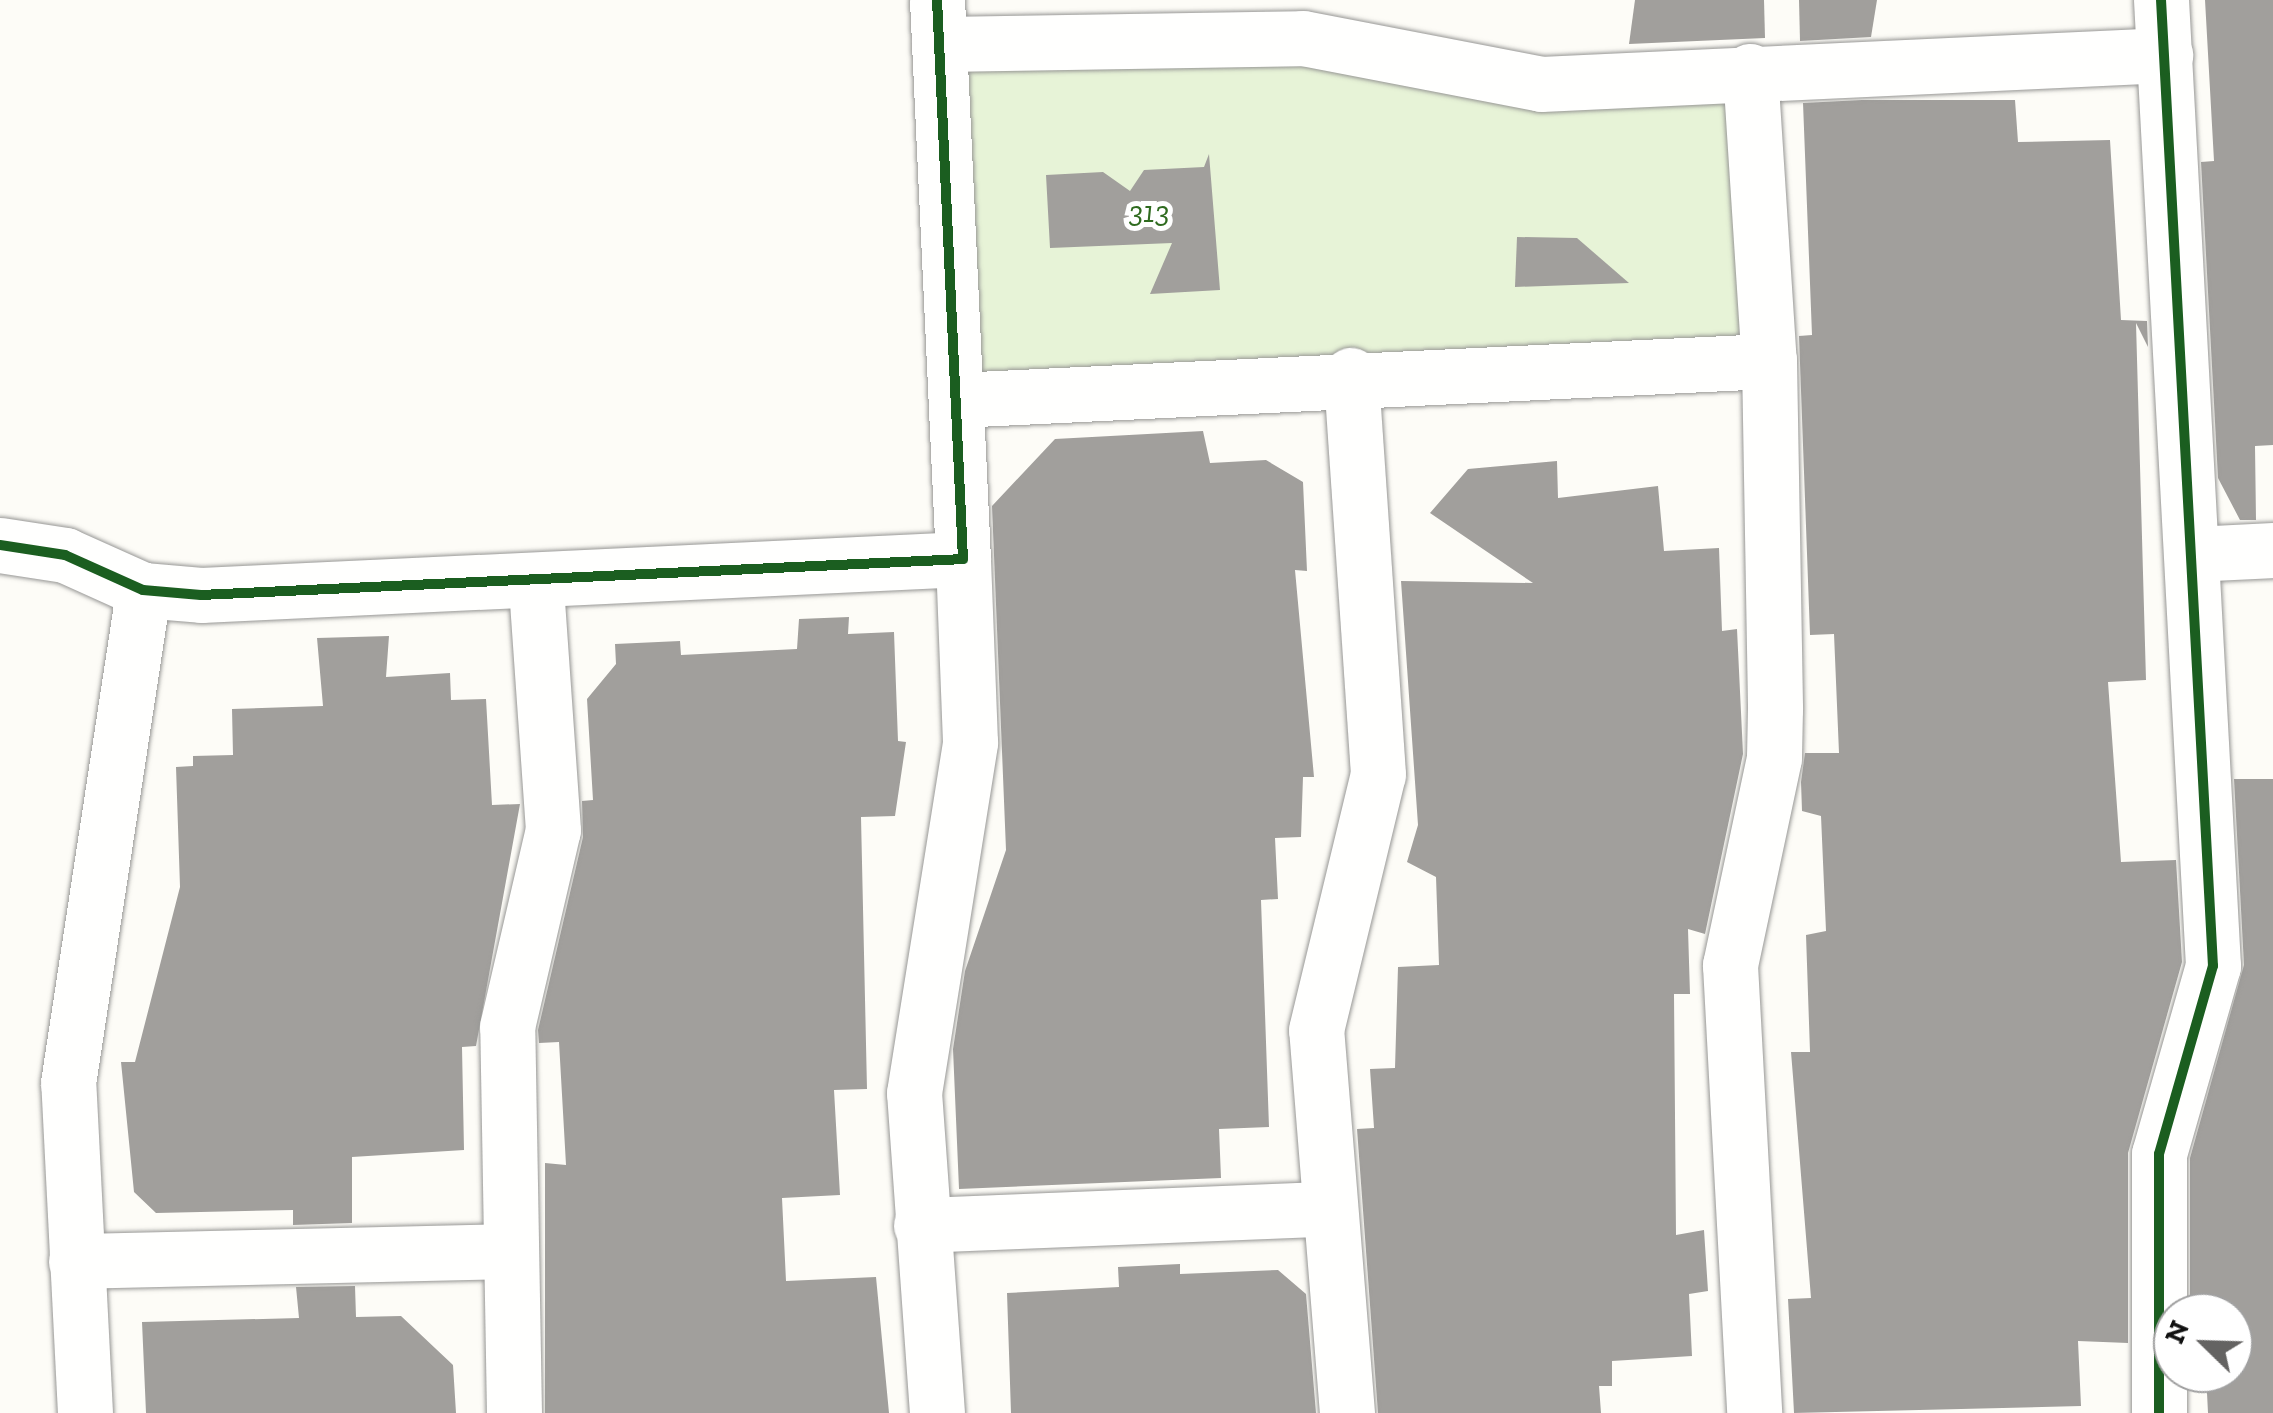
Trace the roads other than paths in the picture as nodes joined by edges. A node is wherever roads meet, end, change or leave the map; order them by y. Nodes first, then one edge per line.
1 (2161, 0) edge
2 (938, 22) edge
3 (2165, 55) junction
4 (1750, 71) junction
5 (1769, 361) junction
6 (1352, 375) junction
7 (956, 400) junction
8 (0, 545) edge
9 (2273, 550) edge
10 (2192, 554) junction
11 (963, 559) junction
12 (536, 584) junction
13 (143, 590) junction
14 (1326, 1209) junction
15 (922, 1225) junction
16 (507, 1251) junction
17 (76, 1261) junction
18 (85, 1413) edge
19 (514, 1413) edge
20 (937, 1413) edge
21 (1346, 1413) edge
22 (1754, 1413) edge
23 (2159, 1413) edge

1 - 3 street
2 - 4 street
2 - 7 street
3 - 4 street
3 - 10 street
4 - 5 street
5 - 6 street
5 - 22 street
6 - 7 street
6 - 14 street
7 - 11 street
8 - 13 street
9 - 10 street
10 - 23 street
11 - 12 street
11 - 15 street
12 - 13 street
12 - 16 street
13 - 17 street
14 - 15 street
14 - 21 street
15 - 20 street
16 - 17 street
16 - 19 street
17 - 18 street

